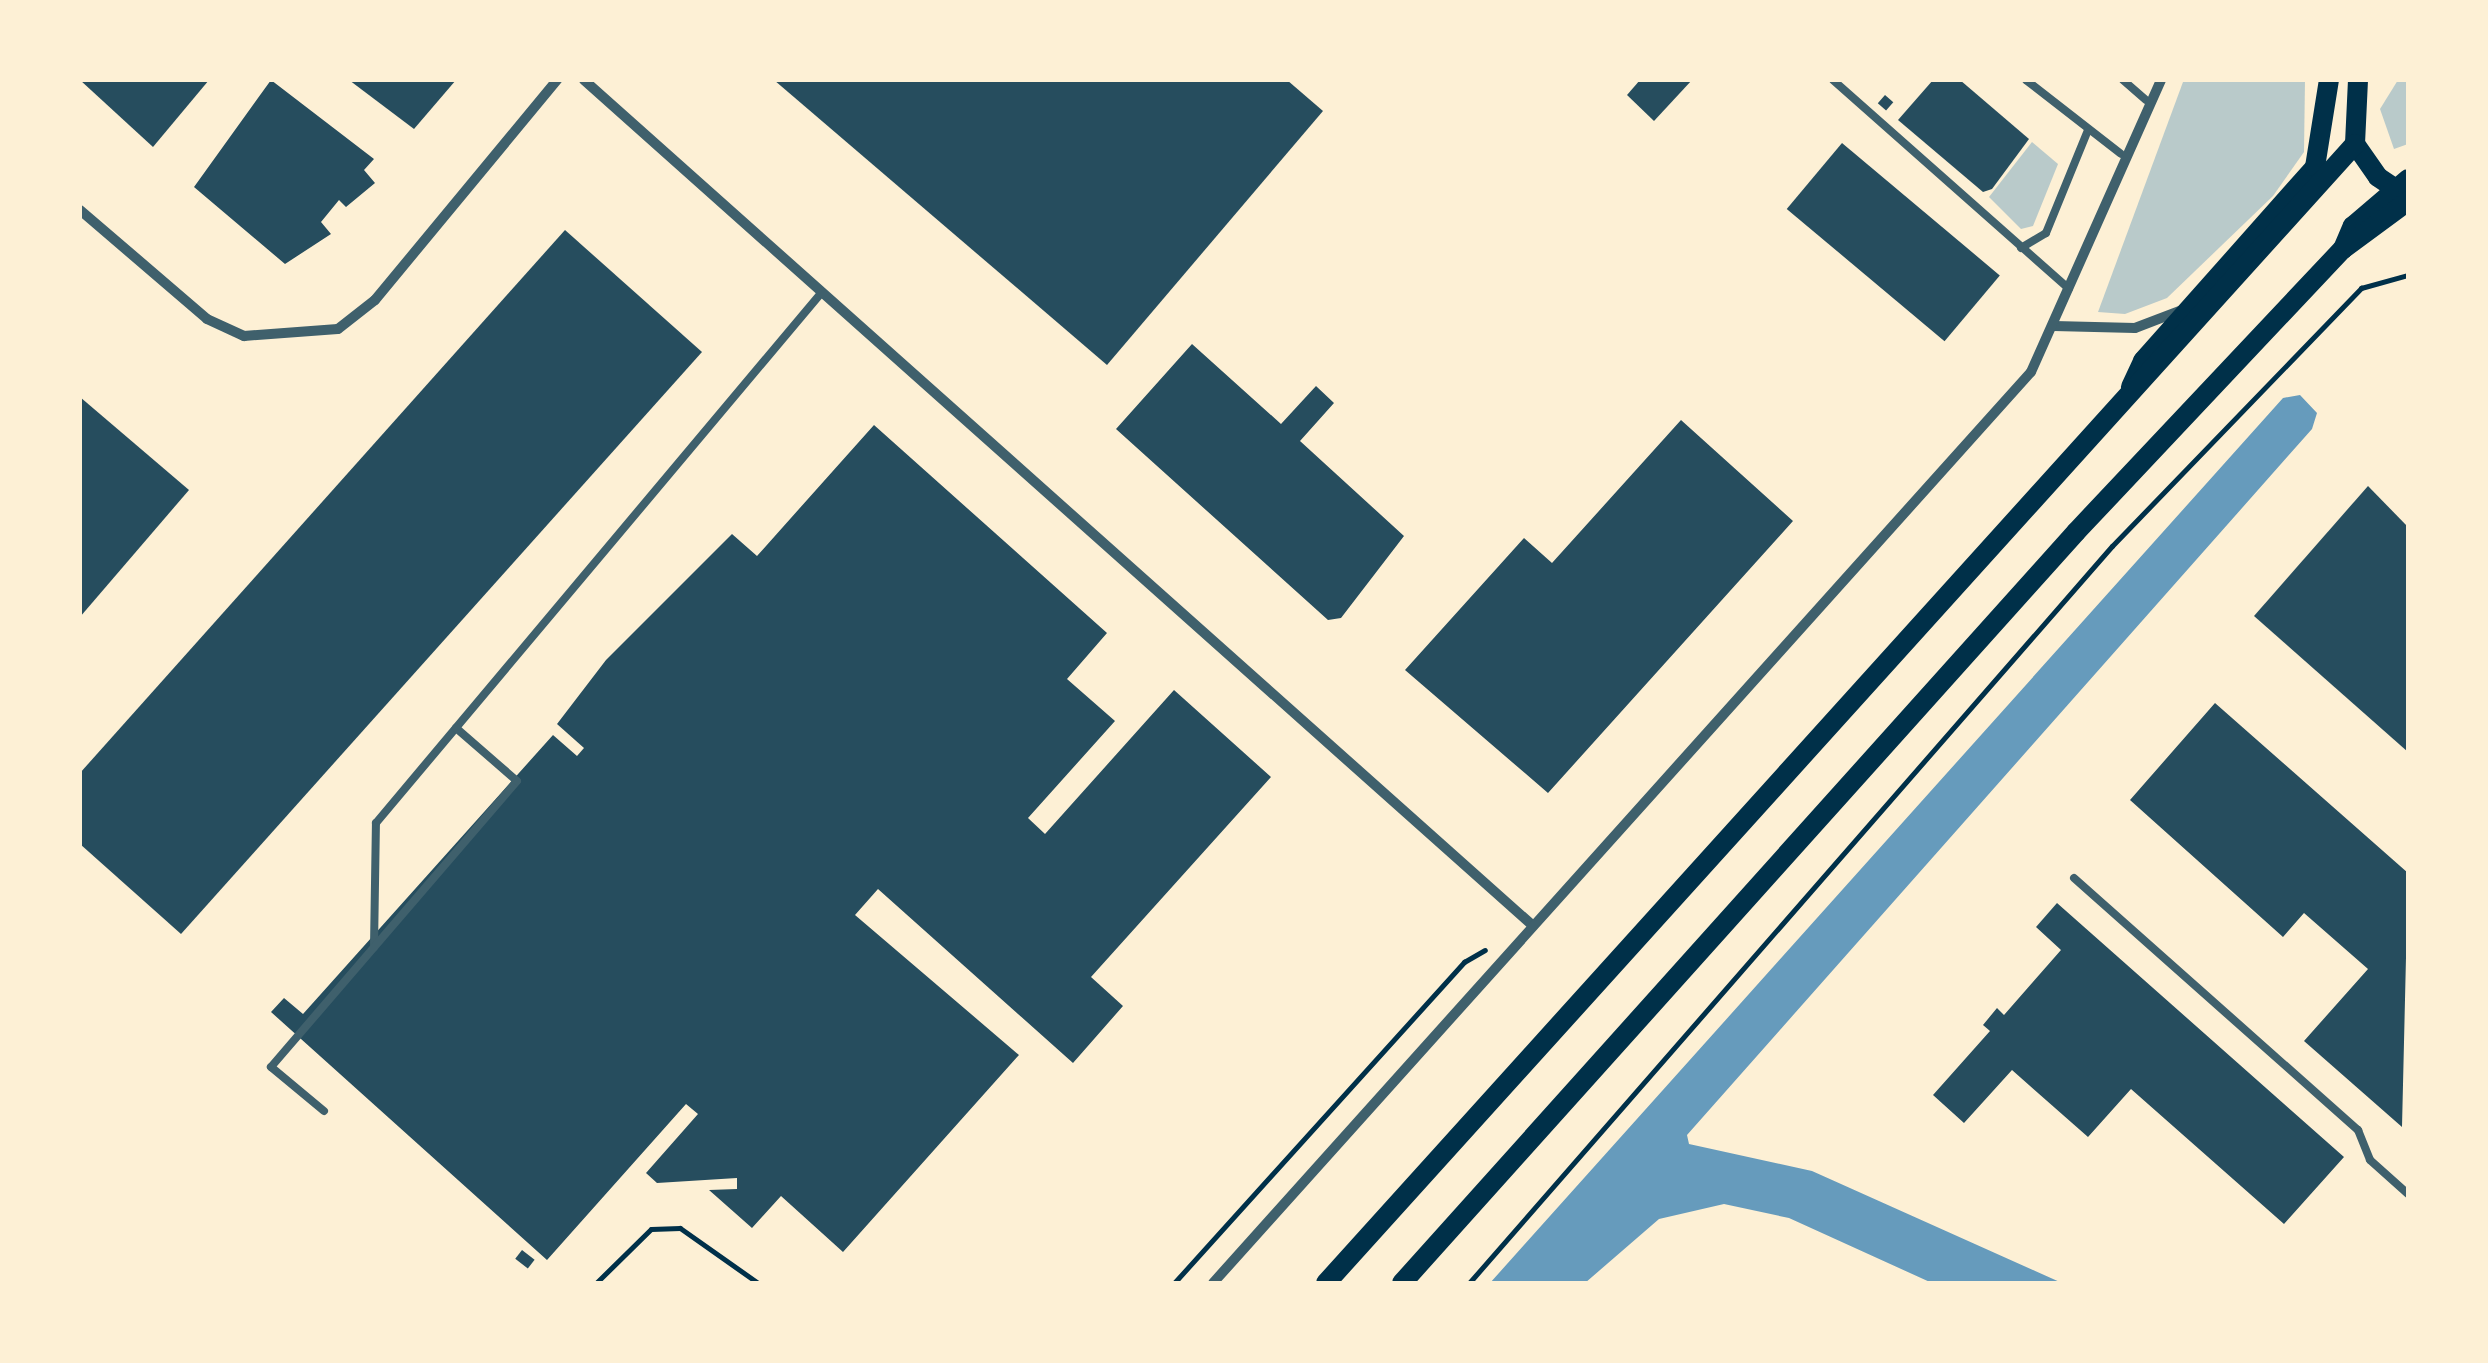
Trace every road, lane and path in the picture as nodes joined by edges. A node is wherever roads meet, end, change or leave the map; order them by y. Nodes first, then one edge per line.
1 (556, 80) edge
2 (584, 80) edge
3 (1833, 80) edge
4 (2026, 80) edge
5 (2123, 80) edge
6 (2161, 80) edge
7 (2329, 80) edge
8 (2358, 80) edge
9 (2146, 100) junction
10 (2088, 130) junction
11 (2355, 144) junction
12 (2122, 154) junction
13 (2404, 191) edge
14 (80, 210) edge
15 (2022, 248) junction
16 (2408, 275) edge
17 (2069, 288) junction
18 (822, 292) junction
19 (2188, 308) junction
20 (2054, 326) junction
21 (2131, 387) junction
22 (456, 728) junction
23 (2074, 878) dead end
24 (1531, 924) junction
25 (374, 948) junction
26 (324, 1112) dead end
27 (2408, 1194) edge
28 (596, 1283) edge
29 (758, 1283) edge
30 (1174, 1283) edge
31 (1213, 1283) edge
32 (1326, 1283) edge
33 (1402, 1283) edge
34 (1469, 1283) edge

1 - 14 street
2 - 18 street
3 - 15 lane
4 - 10 lane
5 - 9 lane
6 - 9 street
7 - 19 main road
8 - 11 main road
9 - 12 street
10 - 12 lane
10 - 15 lane
11 - 13 main road
11 - 21 main road
12 - 17 street
13 - 33 main road
15 - 17 lane
16 - 34 path
17 - 20 street
18 - 22 lane
18 - 24 street
19 - 20 street
19 - 21 main road
20 - 24 street
21 - 32 main road
22 - 25 lane
22 - 25 lane
23 - 27 lane
24 - 30 path
24 - 31 street
25 - 26 lane
28 - 29 path

